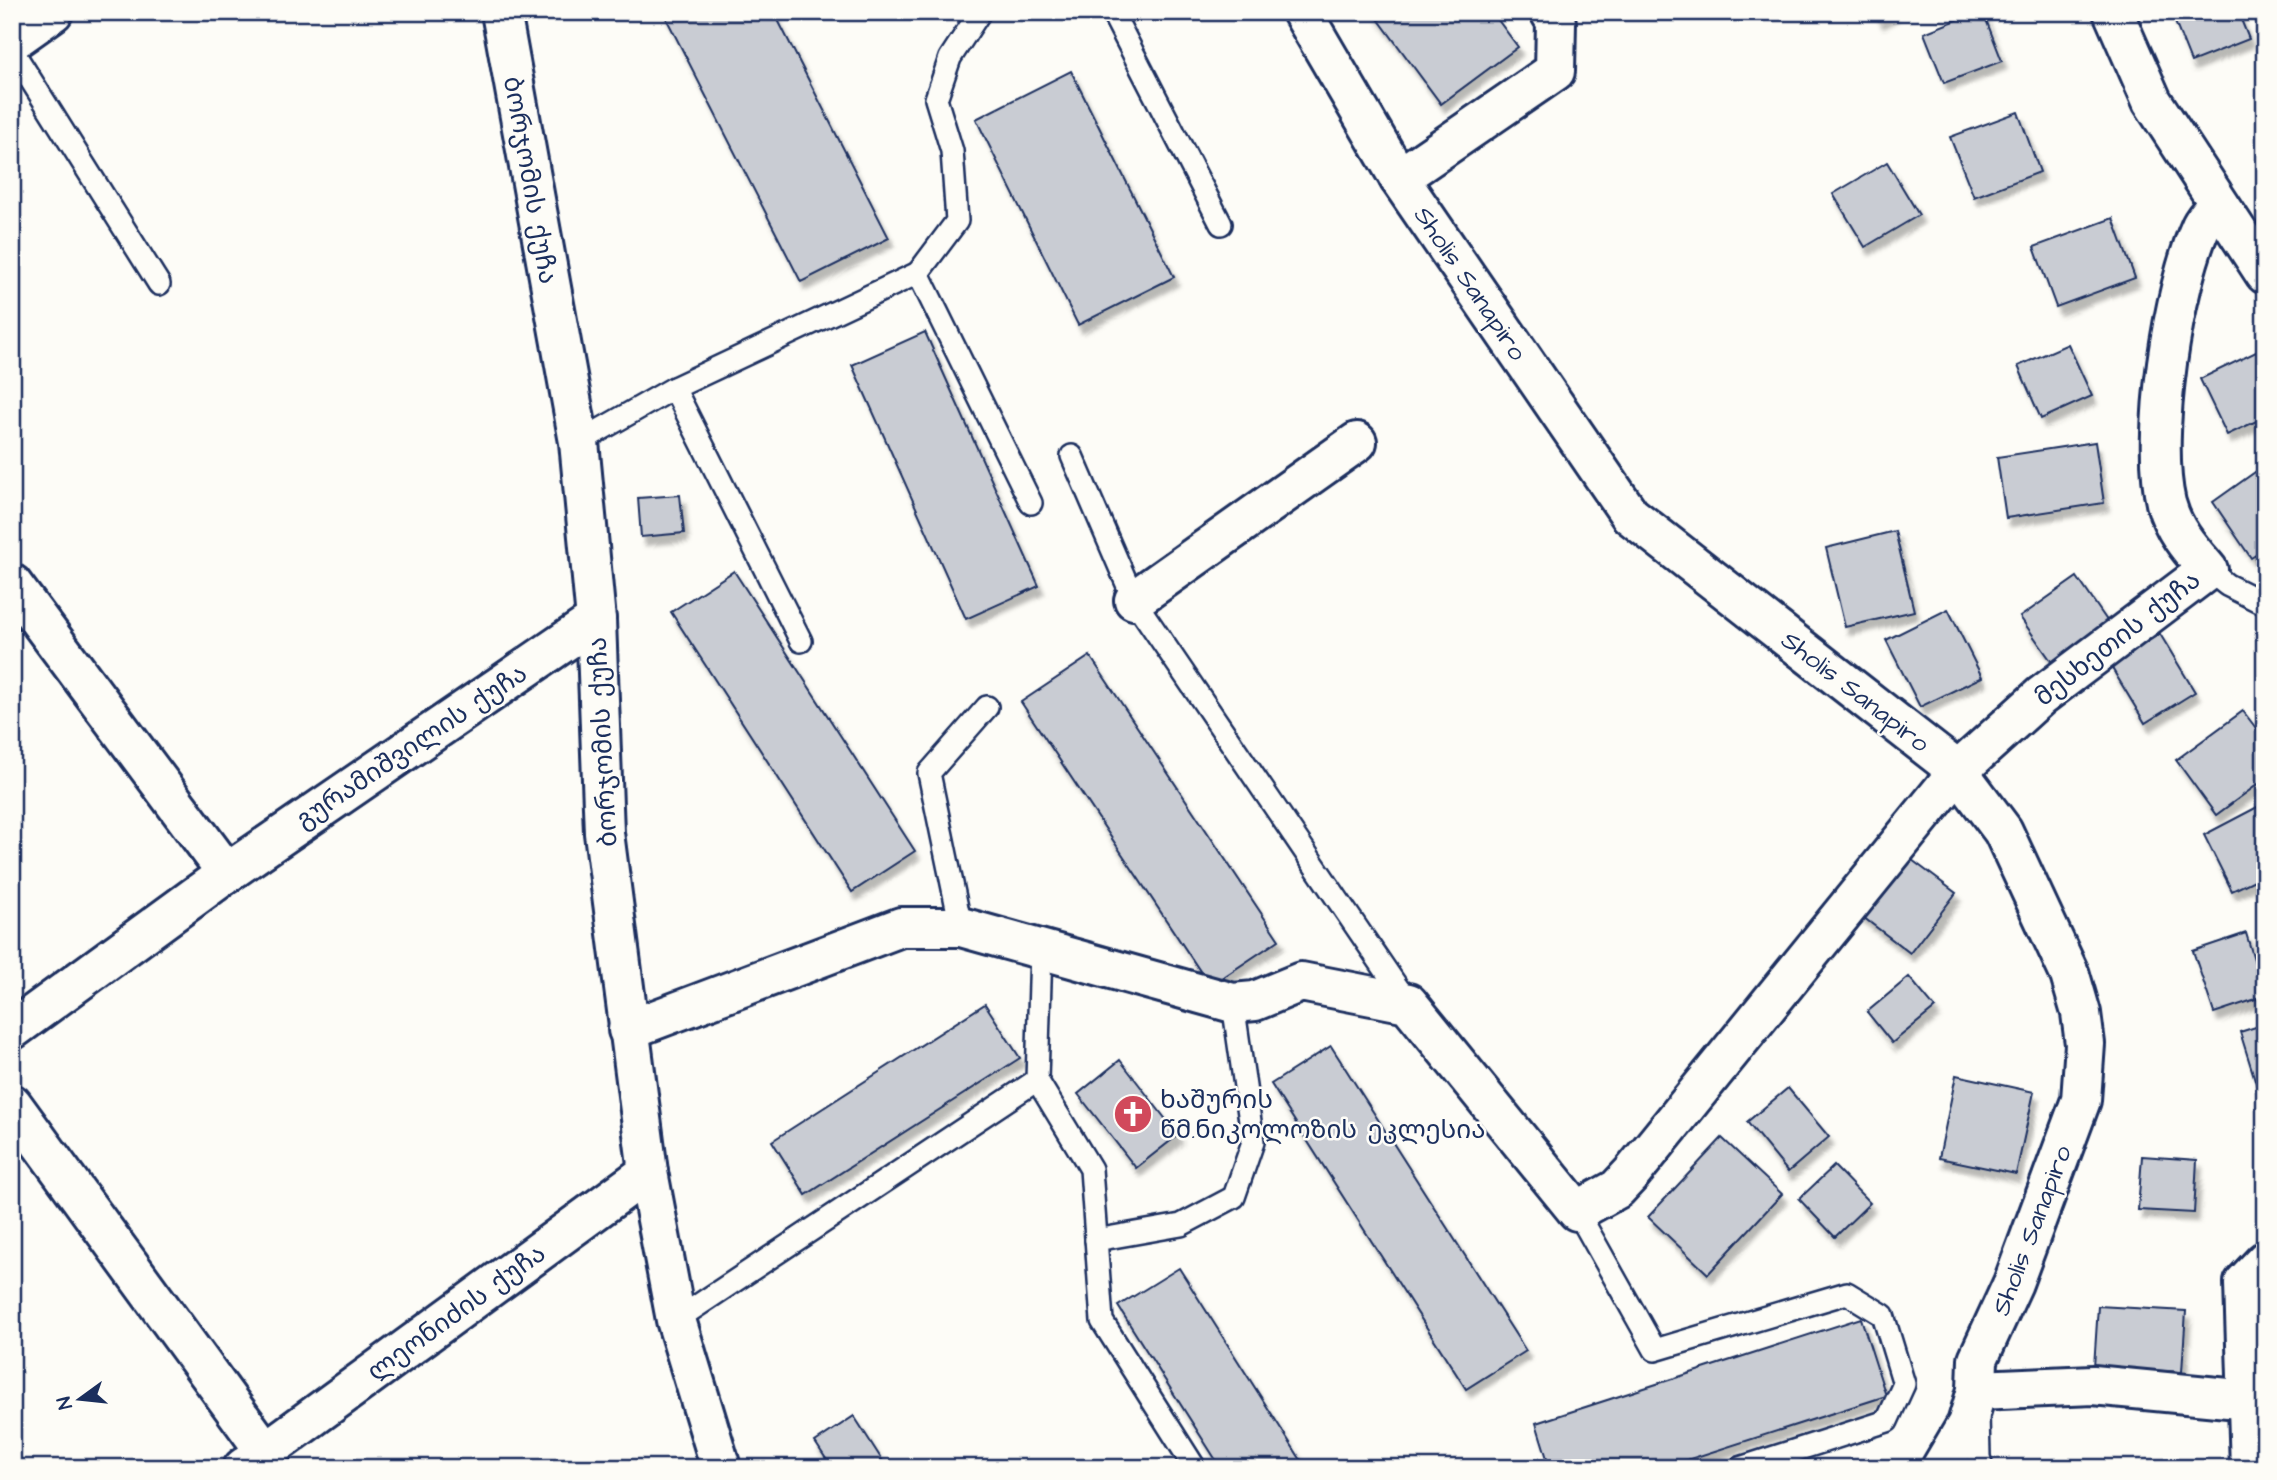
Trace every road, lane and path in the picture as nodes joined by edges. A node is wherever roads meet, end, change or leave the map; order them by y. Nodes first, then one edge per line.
1 (53, 12) edge
2 (501, 12) edge
3 (980, 12) edge
4 (1112, 12) edge
5 (1302, 12) edge
6 (1550, 12) edge
7 (2113, 12) edge
8 (12, 41) edge
9 (12, 50) edge
10 (1399, 178) junction
11 (2217, 205) junction
12 (1221, 224) dead end
13 (918, 273) junction
14 (2265, 274) edge
15 (159, 284) dead end
16 (674, 388) junction
17 (579, 442) junction
18 (1357, 442) dead end
19 (1072, 456) dead end
20 (1031, 503) dead end
21 (2208, 570) junction
22 (12, 584) edge
23 (1134, 600) junction
24 (2265, 604) edge
25 (596, 620) junction
26 (801, 641) dead end
27 (987, 707) dead end
28 (1958, 771) junction
29 (227, 873) junction
30 (961, 927) junction
31 (1041, 950) junction
32 (1233, 1003) junction
33 (1408, 1003) junction
34 (12, 1030) edge
35 (628, 1030) junction
36 (1037, 1080) junction
37 (12, 1104) edge
38 (648, 1172) junction
39 (1577, 1211) junction
40 (1096, 1240) junction
41 (2265, 1262) edge
42 (676, 1320) junction
43 (1977, 1390) junction
44 (2249, 1400) junction
45 (254, 1459) edge
46 (722, 1468) edge
47 (1195, 1468) edge
48 (1740, 1468) edge
49 (1941, 1468) edge
50 (1982, 1468) edge
51 (2250, 1468) edge

1 - 8 main road
2 - 17 main road, ბორჯომის ქუჩა
3 - 13 lane
4 - 12 lane
5 - 10 main road, Sholis Sanapiro
6 - 10 main road
7 - 11 main road
9 - 15 lane
10 - 28 main road, Sholis Sanapiro
11 - 14 main road
11 - 21 main road, მესხეთის ქუჩა
13 - 16 lane
13 - 20 lane
16 - 17 lane
16 - 26 lane
17 - 25 main road, ბორჯომის ქუჩა
18 - 23 main road
19 - 23 lane
21 - 24 lane
21 - 28 main road, მესხეთის ქუჩა
22 - 29 main road
23 - 33 lane
25 - 29 main road, გურამიშვილის ქუჩა
25 - 35 main road, ბორჯომის ქუჩა
27 - 30 lane
28 - 39 main road, მესხეთის ქუჩა
28 - 43 main road, Sholis Sanapiro
29 - 34 main road, გურამიშვილის ქუჩა
30 - 31 main road
30 - 35 main road
31 - 32 main road
31 - 36 lane
32 - 33 main road
32 - 40 lane
33 - 39 main road
35 - 38 main road, ბორჯომის ქუჩა
36 - 40 lane
36 - 42 lane
37 - 45 main road, ლეონიძის ქუჩა
38 - 42 main road, ბორჯომის ქუჩა
38 - 45 main road, ლეონიძის ქუჩა
39 - 48 lane
40 - 47 lane
41 - 44 main road
42 - 46 main road, ბორჯომის ქუჩა
43 - 44 main road
43 - 49 main road, Sholis Sanapiro
43 - 50 lane
44 - 51 main road

